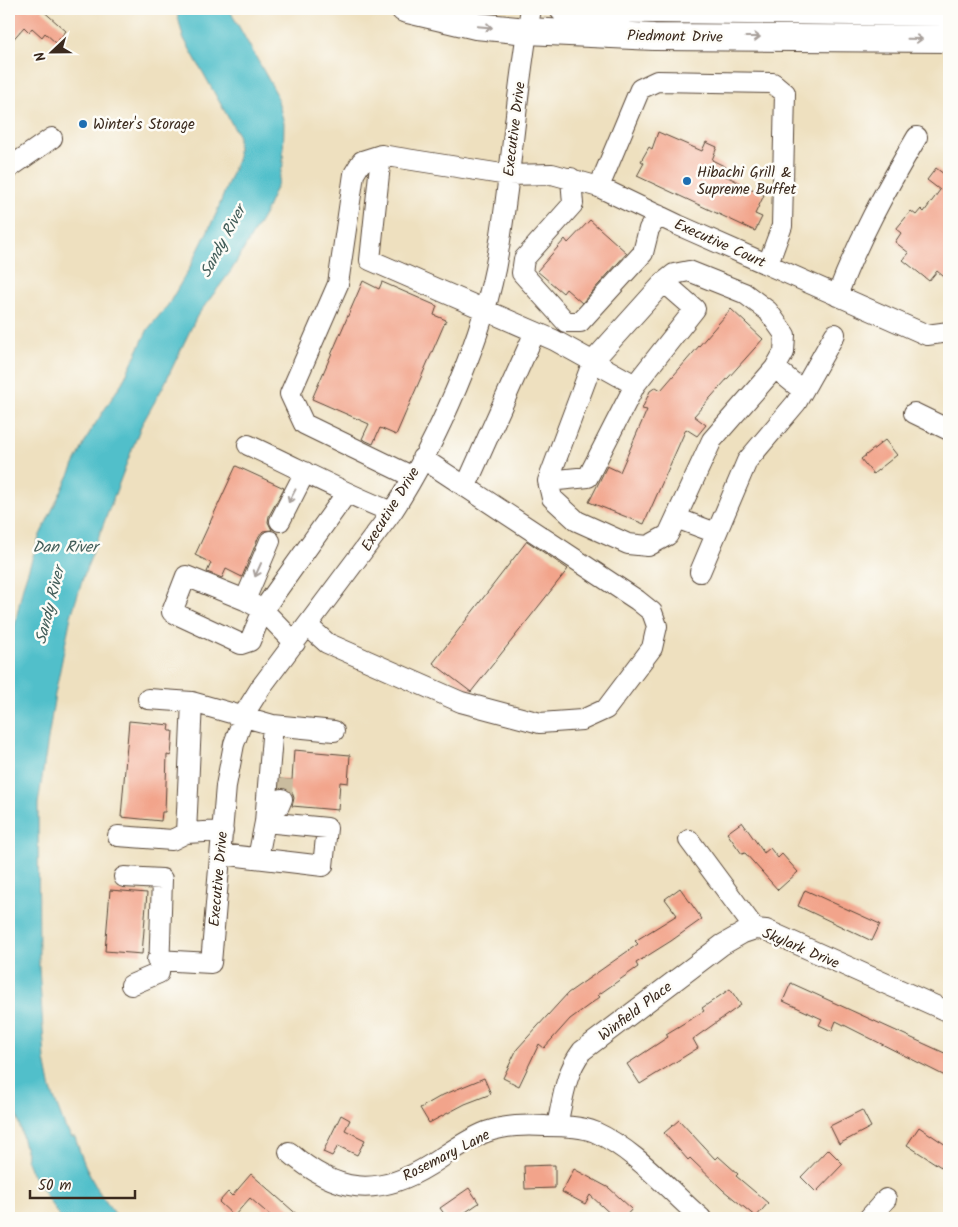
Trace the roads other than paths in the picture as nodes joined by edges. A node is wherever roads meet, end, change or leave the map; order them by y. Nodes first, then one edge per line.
1 (404, 9) edge
2 (563, 9) edge
3 (949, 13) edge
4 (529, 20) edge
5 (949, 40) edge
6 (917, 137) dead end
7 (52, 138) dead end
8 (381, 154) junction
9 (9, 168) edge
10 (508, 175) junction
11 (571, 178) junction
12 (599, 187) junction
13 (658, 216) junction
14 (768, 264) junction
15 (496, 265) junction
16 (522, 273) junction
17 (664, 282) junction
18 (837, 296) junction
19 (484, 312) junction
20 (566, 322) junction
21 (535, 332) junction
22 (949, 332) edge
23 (835, 334) dead end
24 (554, 340) junction
25 (593, 361) junction
26 (775, 368) junction
27 (635, 385) junction
28 (802, 390) junction
29 (914, 413) dead end
30 (949, 430) edge
31 (248, 445) dead end
32 (422, 458) junction
33 (305, 472) junction
34 (412, 477) junction
35 (548, 481) junction
36 (466, 486) junction
37 (346, 494) junction
38 (392, 512) junction
39 (676, 518) junction
40 (280, 521) dead end
41 (716, 533) junction
42 (270, 541) dead end
43 (700, 572) dead end
44 (245, 600) junction
45 (263, 610) junction
46 (308, 626) junction
47 (295, 643) junction
48 (148, 699) dead end
49 (192, 702) junction
50 (245, 716) junction
51 (273, 725) junction
52 (334, 731) dead end
53 (278, 781) junction
54 (266, 816) junction
55 (222, 830) junction
56 (186, 834) junction
57 (118, 836) dead end
58 (689, 840) dead end
59 (220, 854) junction
60 (258, 858) junction
61 (124, 877) dead end
62 (755, 929) junction
63 (157, 960) junction
64 (131, 985) dead end
65 (949, 1012) edge
66 (557, 1126) junction
67 (289, 1152) dead end
68 (886, 1199) dead end
69 (701, 1218) edge
70 (869, 1218) edge

1 -> 4 main road, Piedmont Drive
2 - 3 main road, Piedmont Drive
4 -> 5 main road, Piedmont Drive
4 - 10 street, Executive Drive
6 - 18 street
7 - 9 street
8 - 10 street, Executive Court
8 - 19 street
8 - 34 street
10 - 11 street, Executive Court
10 - 15 street, Executive Drive
11 - 12 street, Executive Court
11 - 16 street
12 - 13 street, Executive Court
12 - 14 street
13 - 14 street, Executive Court
13 - 20 street
14 - 18 street, Executive Court
15 - 16 street
15 - 19 street, Executive Drive
16 - 20 street
17 - 25 street
17 - 26 street
17 - 27 street
18 - 22 street, Executive Court
19 - 21 street
19 - 32 street, Executive Drive
20 - 24 street
21 - 24 street
21 - 36 street
23 - 28 street
24 - 25 street
25 - 27 street
25 - 35 street
26 - 28 street
26 - 39 street
27 - 35 street
28 - 41 street
29 - 30 street
31 - 33 street
32 - 34 street, Executive Drive
32 - 36 street
33 - 37 street
33 -> 40 street
34 - 38 street, Executive Drive
35 - 39 street
36 - 46 street
37 - 38 street
37 - 45 street
38 - 46 street, Executive Drive
39 - 41 street
41 - 43 street
42 -> 44 street
44 - 45 street
44 - 45 street
45 - 47 street
46 - 47 street, Executive Drive
47 - 50 street, Executive Drive
48 - 49 street
49 - 50 street
49 - 56 street
50 - 51 street
50 - 55 street, Executive Drive
51 - 52 street
51 - 53 street
53 - 54 street
53 - 54 street
54 - 60 street
54 - 60 street
55 - 56 street
55 - 59 street, Executive Drive
56 - 57 street
58 - 62 street, Skylark Drive
59 - 60 street
59 - 63 street, Executive Drive
61 - 63 street
62 - 65 street, Skylark Drive
62 - 66 street, Winfield Place
63 - 64 street
66 - 67 street, Rosemary Lane
66 - 69 street, Rosemary Lane
68 - 70 street

